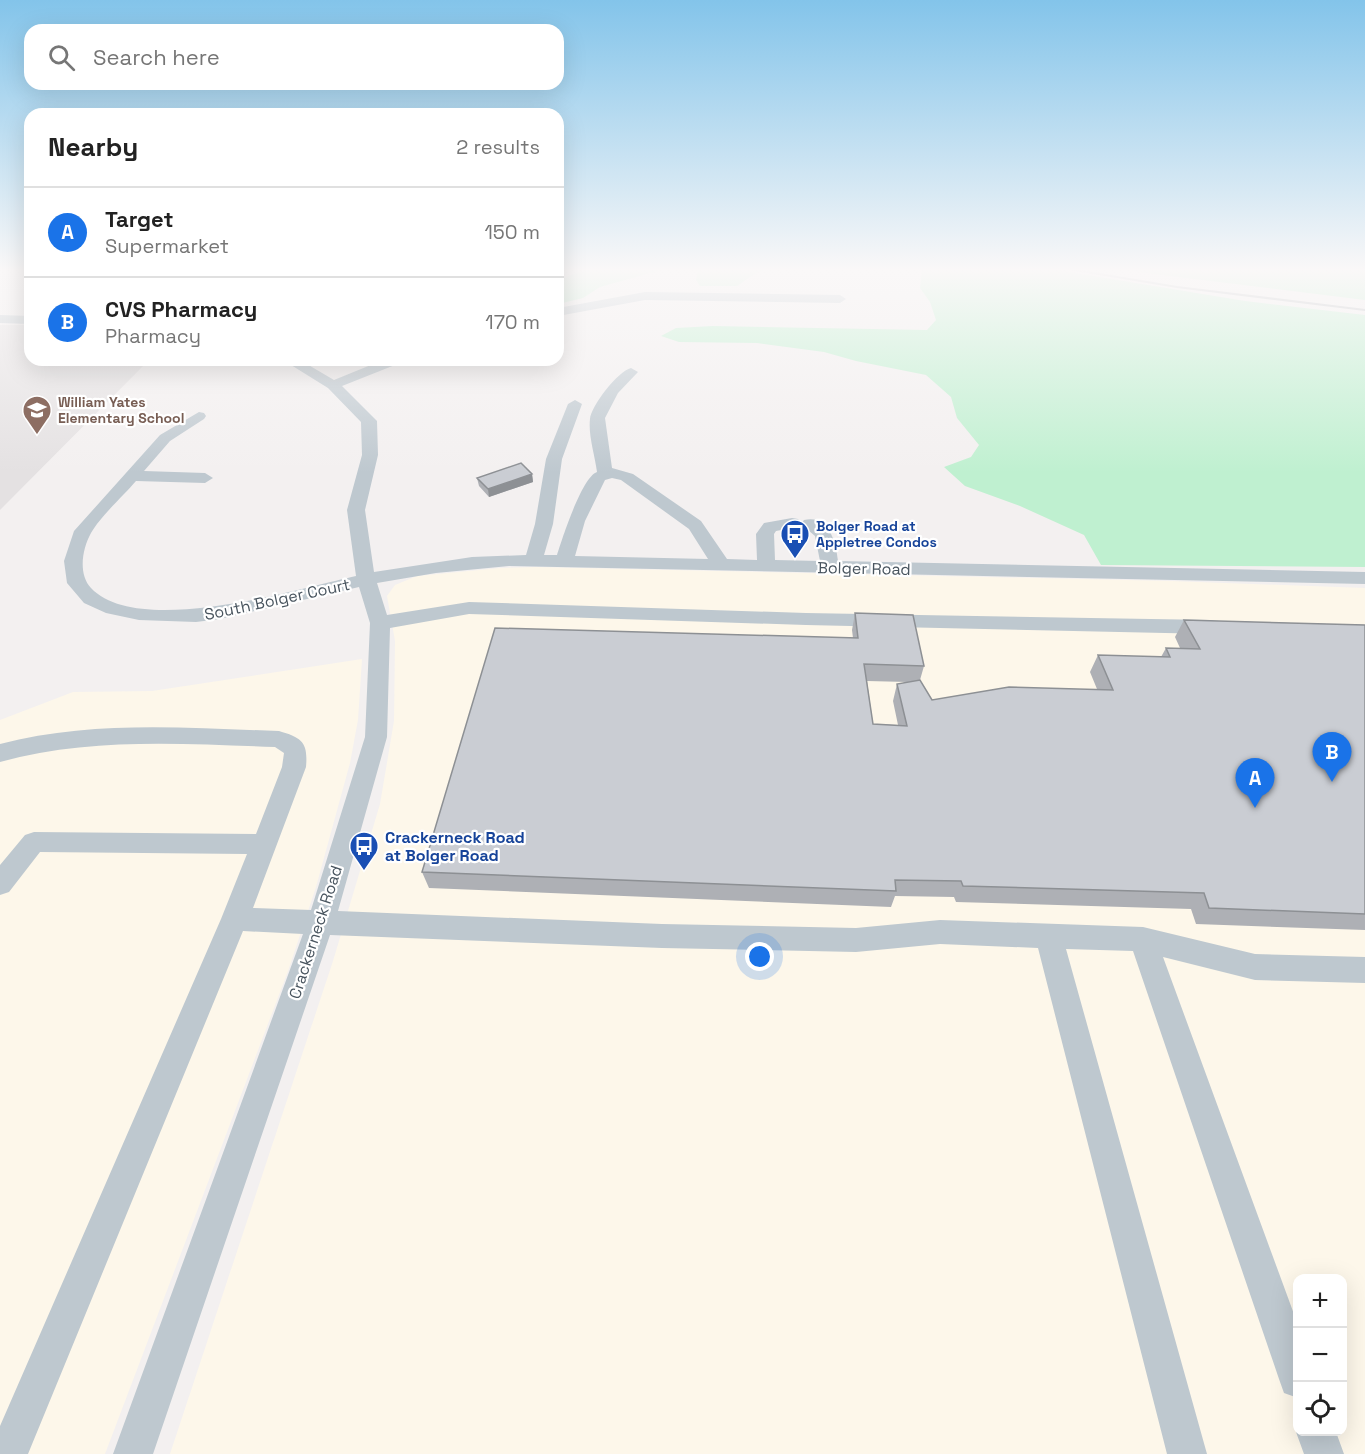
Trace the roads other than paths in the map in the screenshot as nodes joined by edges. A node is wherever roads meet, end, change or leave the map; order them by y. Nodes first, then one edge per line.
1 (301, 366) edge
2 (380, 366) edge
3 (631, 372) dead end
4 (333, 384) junction
5 (574, 404) dead end
6 (199, 416) dead end
7 (605, 473) junction
8 (132, 476) junction
9 (205, 478) dead end
10 (533, 561) junction
11 (564, 562) junction
12 (721, 565) junction
13 (766, 566) junction
14 (830, 568) junction
15 (1365, 578) edge
16 (366, 580) junction
17 (380, 623) junction
18 (1234, 627) edge
19 (0, 753) edge
20 (264, 844) junction
21 (0, 884) edge
22 (235, 919) junction
23 (321, 922) junction
24 (1049, 936) junction
25 (1143, 939) junction
26 (1365, 970) edge
27 (1293, 1365) edge
28 (1318, 1436) edge
29 (8, 1454) edge
30 (133, 1454) edge
31 (1187, 1454) edge
32 (1324, 1454) edge

1 - 4 street, Crackerneck Road
2 - 4 street
3 - 7 street
4 - 16 street, Crackerneck Road
5 - 10 street
6 - 8 street, South Bolger Court
7 - 11 street
7 - 12 street
8 - 9 street
8 - 16 street, South Bolger Court
10 - 11 street, Bolger Road
10 - 16 street, Bolger Road
11 - 12 street, Bolger Road
12 - 13 street, Bolger Road
13 - 14 street, Bolger Road
13 - 14 street
14 - 15 street, Bolger Road
16 - 17 street, Crackerneck Road
17 - 18 street
17 - 23 street, Crackerneck Road
19 - 20 street
20 - 21 street
20 - 22 street
22 - 23 street
22 - 29 street
23 - 24 street
23 - 30 street, Crackerneck Road
24 - 25 street
24 - 31 street
25 - 26 street
25 - 27 street
28 - 32 street

